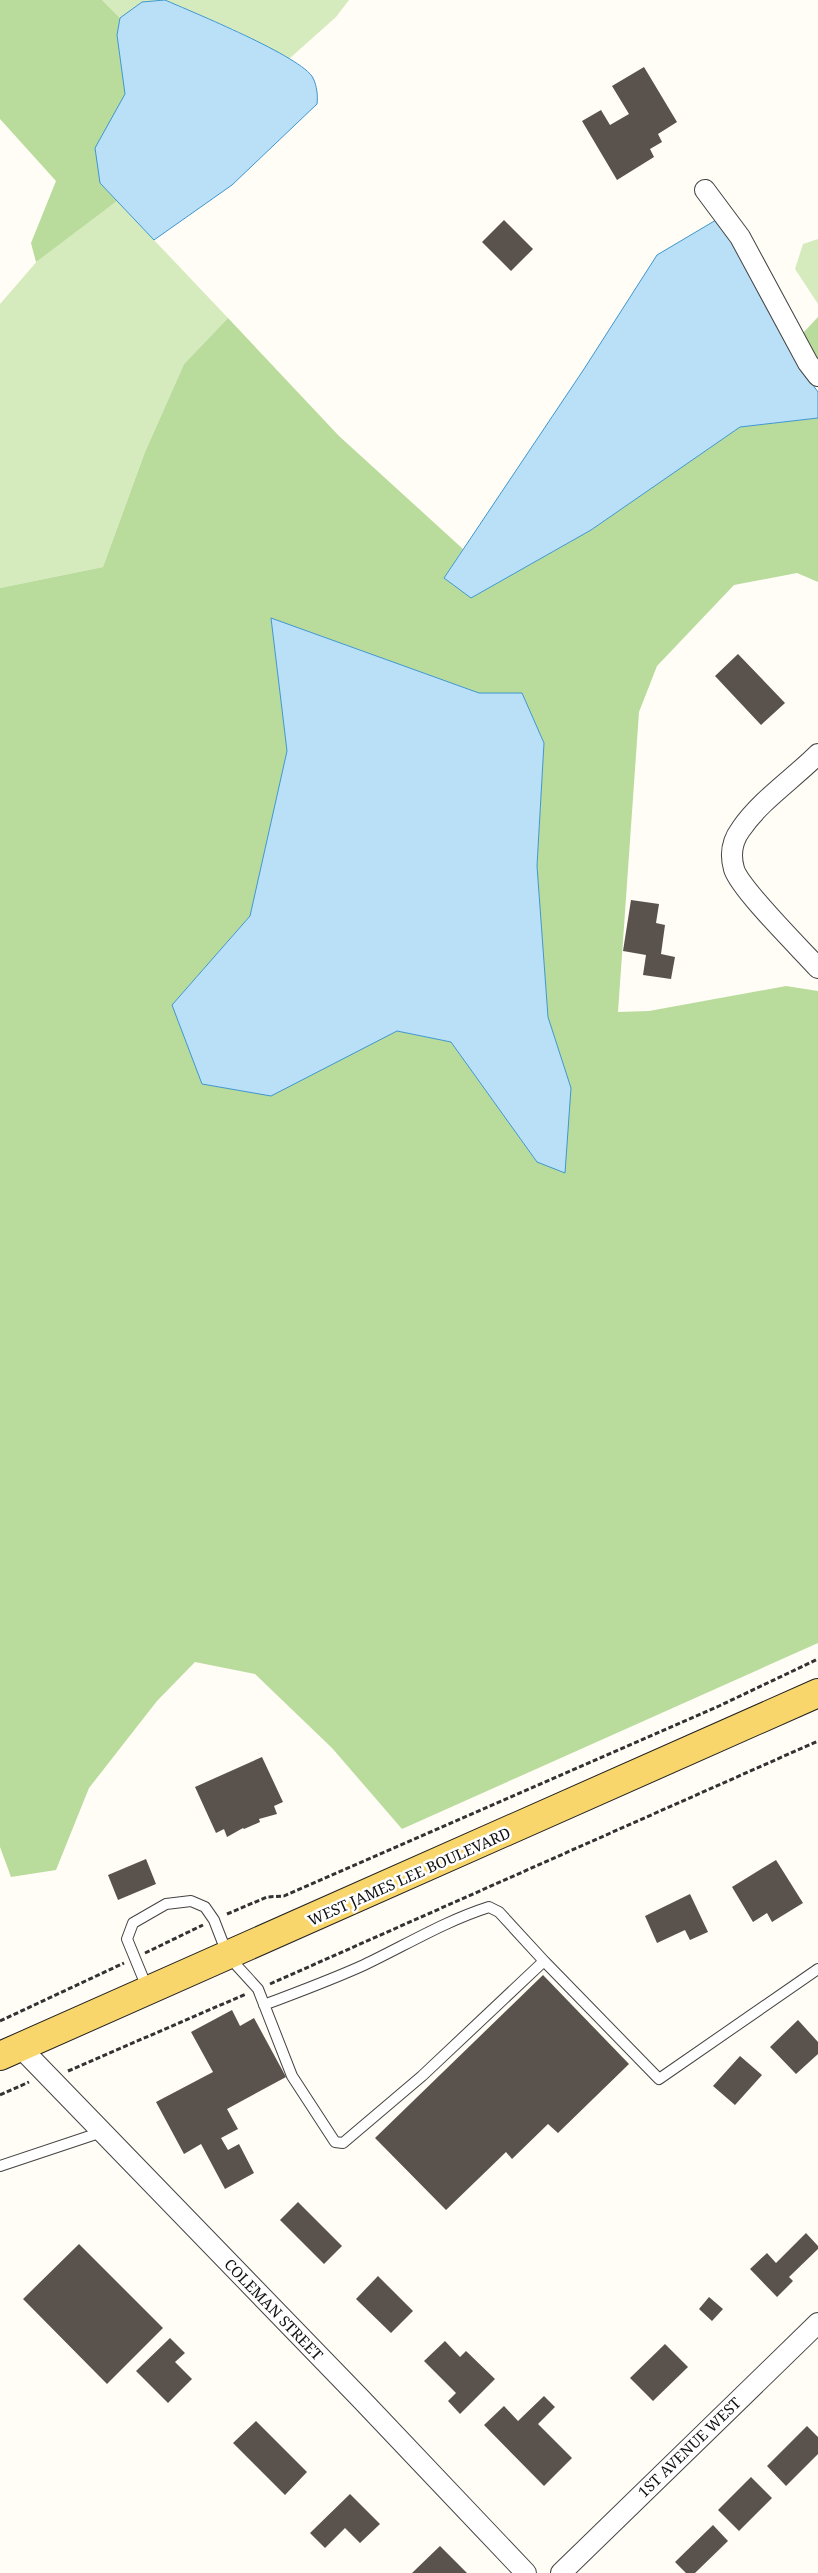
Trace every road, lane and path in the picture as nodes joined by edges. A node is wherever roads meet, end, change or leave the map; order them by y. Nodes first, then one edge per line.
1 (705, 190) dead end
2 (818, 376) edge
3 (818, 754) edge
4 (818, 968) edge
5 (818, 1659) edge
6 (818, 1693) edge
7 (818, 1741) edge
8 (214, 1920) junction
9 (228, 1956) junction
10 (134, 1958) junction
11 (544, 1960) junction
12 (818, 1969) edge
13 (258, 1989) junction
14 (148, 1991) junction
15 (264, 2005) junction
16 (0, 2021) edge
17 (10, 2052) edge
18 (46, 2075) junction
19 (0, 2095) edge
20 (102, 2132) junction
21 (0, 2166) edge
22 (818, 2323) edge
23 (526, 2573) edge
24 (561, 2573) edge

1 - 2 street
3 - 4 street
5 - 8 path
6 - 9 main road, WEST JAMES LEE BOULEVARD
7 - 13 path
8 - 9 lane
8 - 10 path
8 - 10 lane
9 - 13 lane
9 - 14 main road, WEST JAMES LEE BOULEVARD
10 - 14 lane
10 - 16 path
11 - 12 lane
11 - 15 lane
11 - 15 lane
13 - 15 lane
13 - 18 path
14 - 17 main road, WEST JAMES LEE BOULEVARD
17 - 18 street, COLEMAN STREET
18 - 19 path
18 - 20 street, COLEMAN STREET
20 - 21 lane
20 - 23 street, COLEMAN STREET
22 - 24 street, 1ST AVENUE WEST

